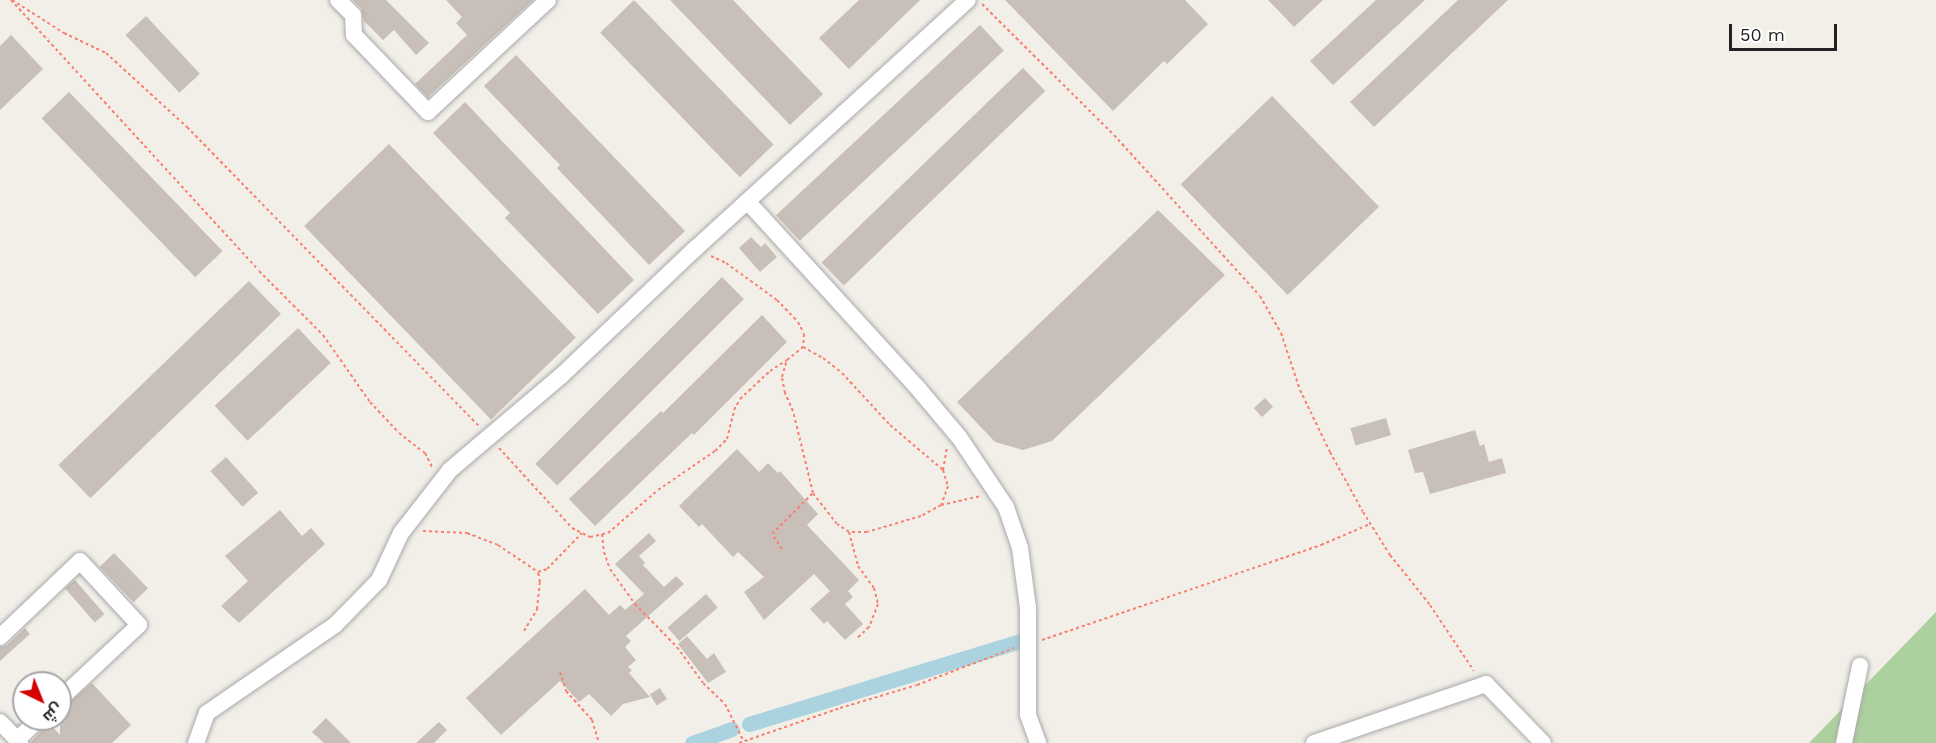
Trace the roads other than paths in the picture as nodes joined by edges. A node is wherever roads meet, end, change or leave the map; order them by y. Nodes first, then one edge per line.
1 (338, 0) edge
2 (548, 0) edge
3 (969, 0) edge
4 (748, 202) junction
5 (0, 637) edge
6 (1860, 666) dead end
7 (72, 688) edge
8 (0, 722) edge
9 (19, 741) edge
10 (196, 743) edge
11 (1038, 743) edge
12 (1314, 743) edge
13 (1543, 743) edge
14 (1844, 743) edge

1 - 2 street
3 - 4 street
4 - 10 street
4 - 11 street
5 - 7 street
6 - 14 street
8 - 9 street
12 - 13 street

